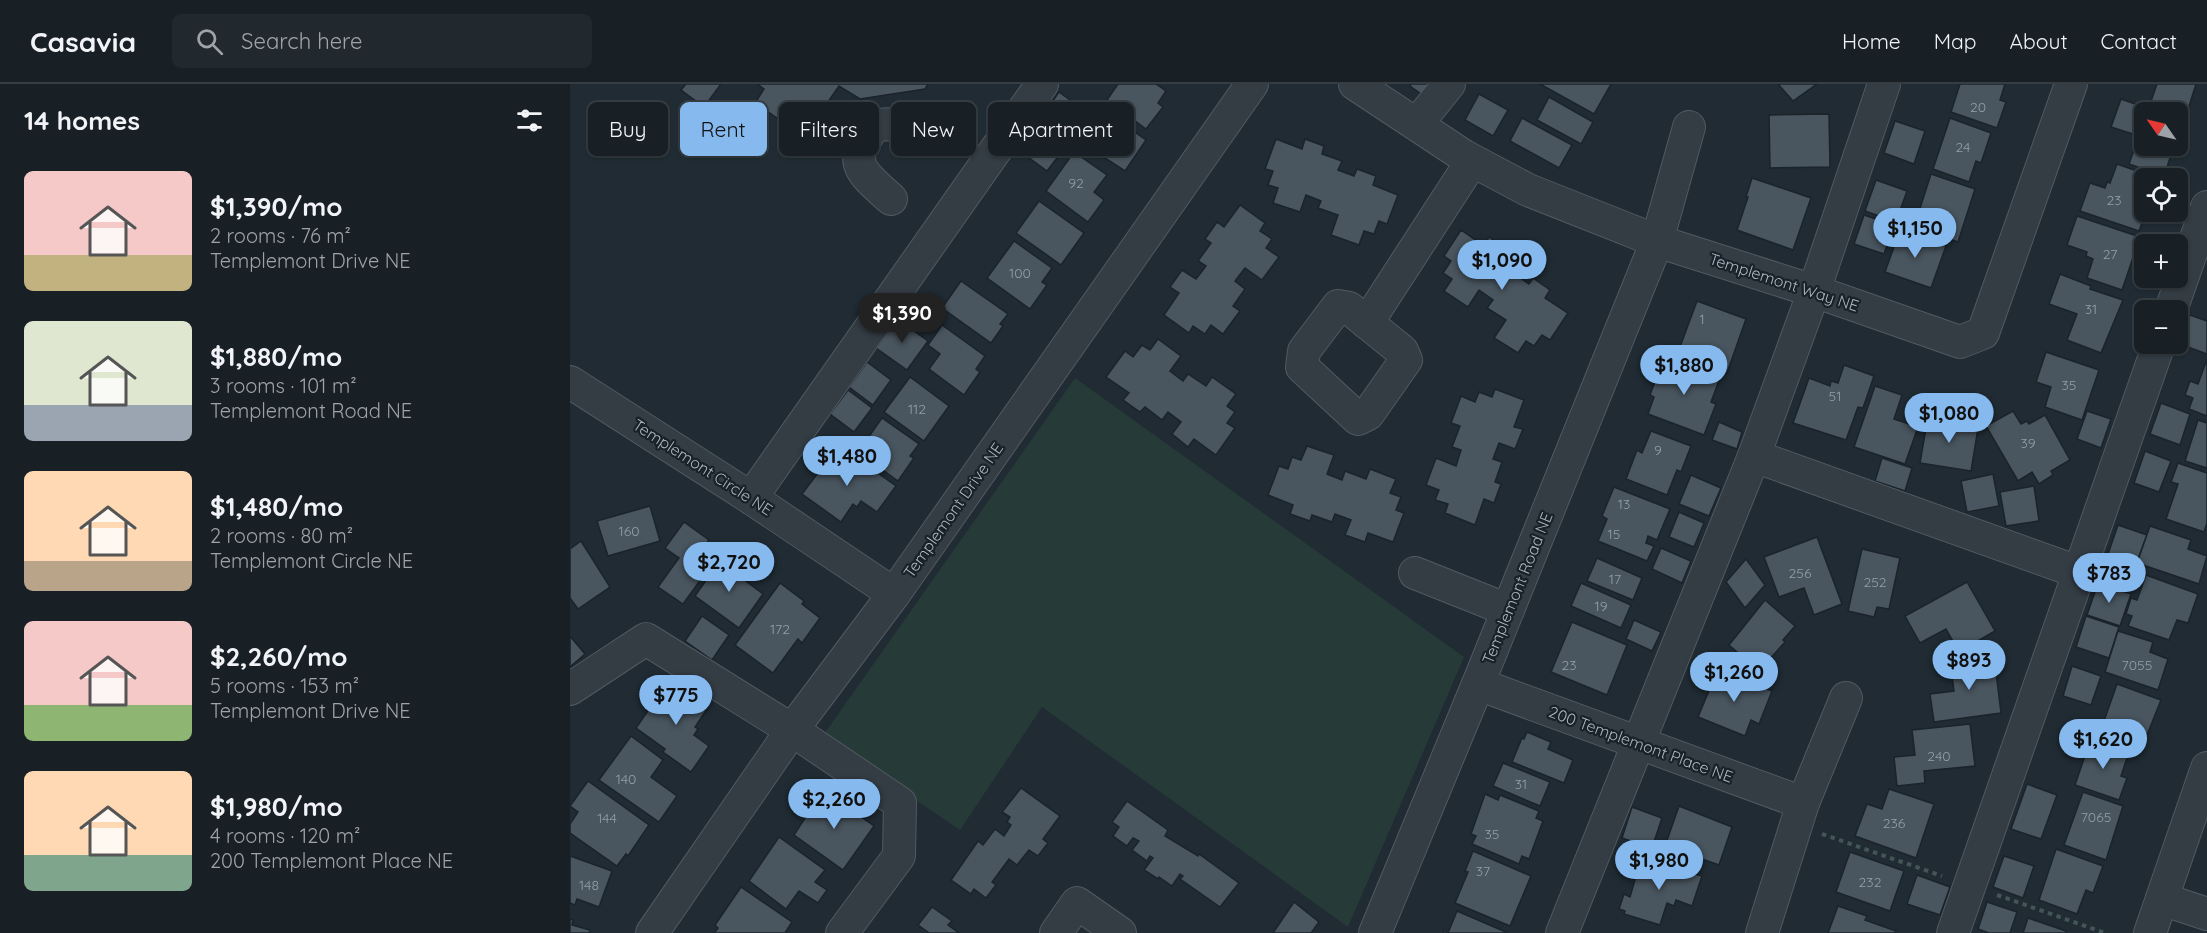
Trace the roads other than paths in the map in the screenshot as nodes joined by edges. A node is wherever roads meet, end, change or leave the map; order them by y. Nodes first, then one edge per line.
1 (1042, 84) edge
2 (1252, 84) edge
3 (1355, 84) edge
4 (1449, 84) edge
5 (1884, 84) edge
6 (2071, 84) edge
7 (891, 124) edge
8 (1417, 124) junction
9 (1689, 127) dead end
10 (1472, 160) junction
11 (891, 199) dead end
12 (2207, 207) edge
13 (1657, 241) junction
14 (1814, 291) junction
15 (2174, 300) edge
16 (1367, 323) dead end
17 (2155, 354) edge
18 (570, 382) edge
19 (1754, 456) junction
20 (751, 498) junction
21 (2078, 572) junction
22 (1415, 573) dead end
23 (894, 594) junction
24 (1508, 610) junction
25 (1478, 684) junction
26 (570, 689) edge
27 (1846, 698) dead end
28 (792, 730) junction
29 (1640, 743) junction
30 (2207, 768) edge
31 (1803, 803) junction
32 (2162, 898) junction
33 (2207, 914) edge
34 (652, 933) edge
35 (842, 933) edge
36 (1056, 933) edge
37 (1120, 933) edge
38 (1375, 933) edge
39 (1562, 933) edge
40 (1762, 933) edge
41 (1953, 933) edge
42 (2150, 933) edge

1 - 20 street
2 - 23 street, Templemont Drive NE
3 - 8 street, Templemont Way NE
4 - 8 street
5 - 14 street
6 - 14 street, Templemont Way NE
7 - 11 street
8 - 10 street, Templemont Way NE
9 - 13 street, Templemont Road NE
10 - 13 street, Templemont Way NE
10 - 16 street
12 - 15 street
13 - 14 street, Templemont Way NE
13 - 24 street, Templemont Road NE
14 - 19 street
17 - 21 street
18 - 20 street, Templemont Circle NE
19 - 21 street
19 - 29 street
20 - 23 street, Templemont Circle NE
21 - 41 street
22 - 24 street
23 - 28 street, Templemont Drive NE
24 - 25 street, Templemont Road NE
25 - 29 street, 200 Templemont Place NE
25 - 38 street, Templemont Road NE
26 - 28 street
27 - 31 street
28 - 34 street, Templemont Drive NE
28 - 35 street
29 - 31 street, 200 Templemont Place NE
29 - 39 street
30 - 32 street
31 - 40 street
32 - 33 street
32 - 42 street
36 - 37 street

